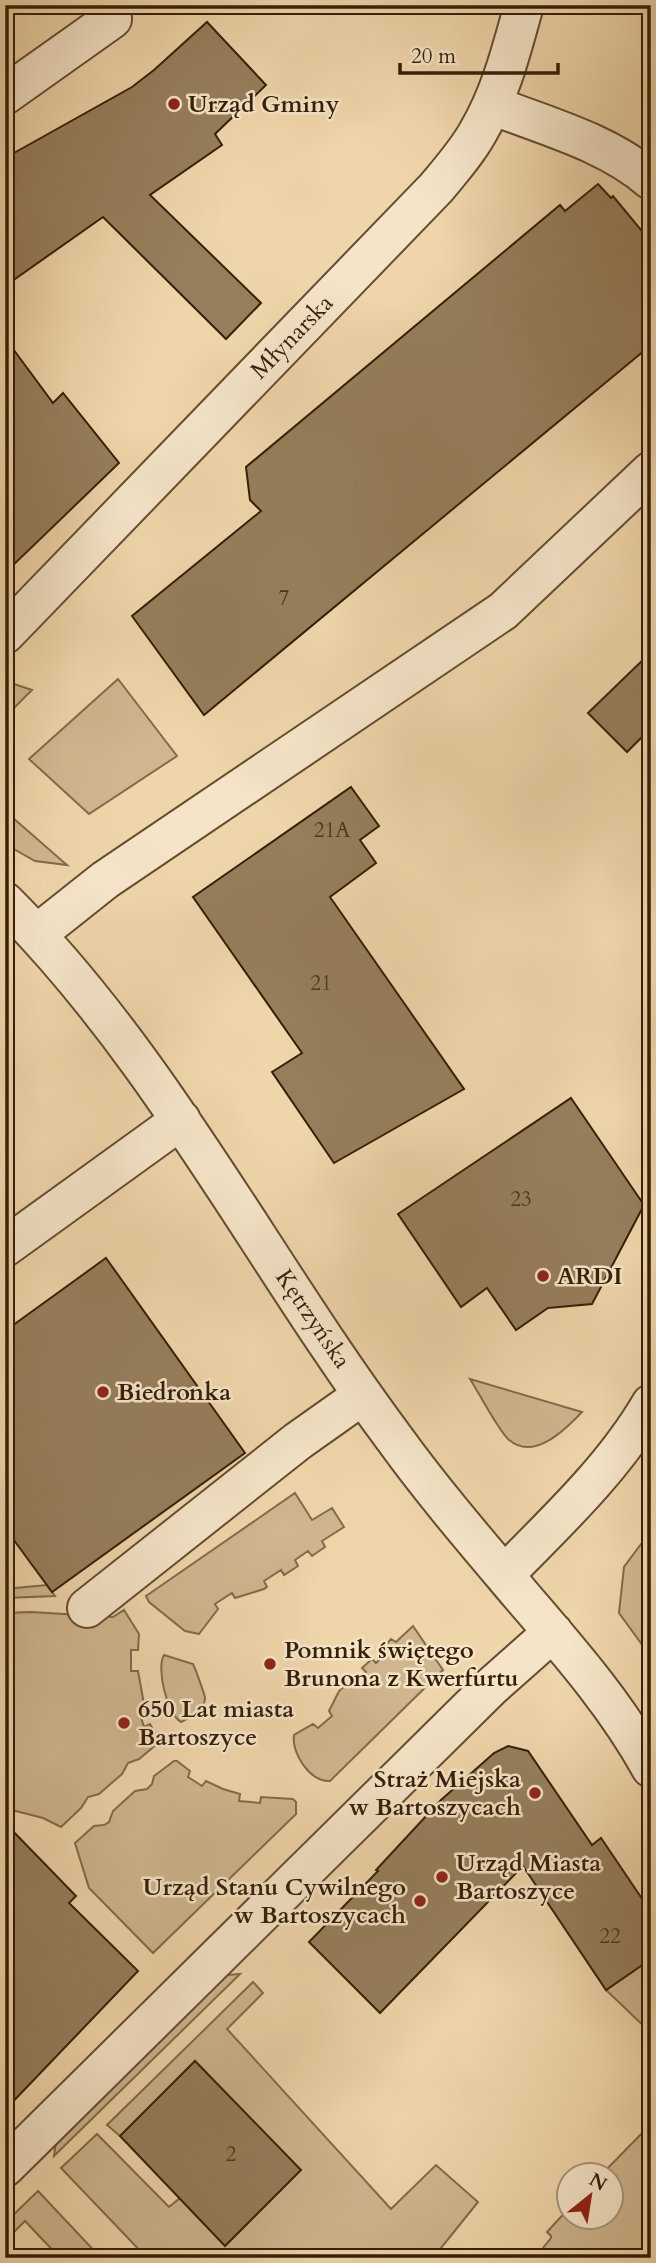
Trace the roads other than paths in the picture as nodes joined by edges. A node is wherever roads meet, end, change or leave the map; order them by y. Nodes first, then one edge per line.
1 (524, 5) edge
2 (111, 12) edge
3 (5, 95) edge
4 (492, 105) junction
5 (651, 180) edge
6 (651, 471) edge
7 (5, 634) edge
8 (5, 902) edge
9 (37, 933) junction
10 (180, 1120) junction
11 (5, 1247) edge
12 (363, 1395) junction
13 (646, 1424) edge
14 (504, 1575) junction
15 (87, 1608) dead end
16 (553, 1632) junction
17 (651, 1768) edge
18 (5, 2167) edge

1 - 4 street, Młynarska
2 - 3 street
4 - 5 street
4 - 7 street, Młynarska
6 - 9 street
8 - 9 street, Kętrzyńska
9 - 10 street, Kętrzyńska
10 - 11 street
10 - 12 street, Kętrzyńska
12 - 14 street, Kętrzyńska
12 - 15 street
13 - 14 street
14 - 16 street, Kętrzyńska
16 - 17 street, Kętrzyńska
16 - 18 street

